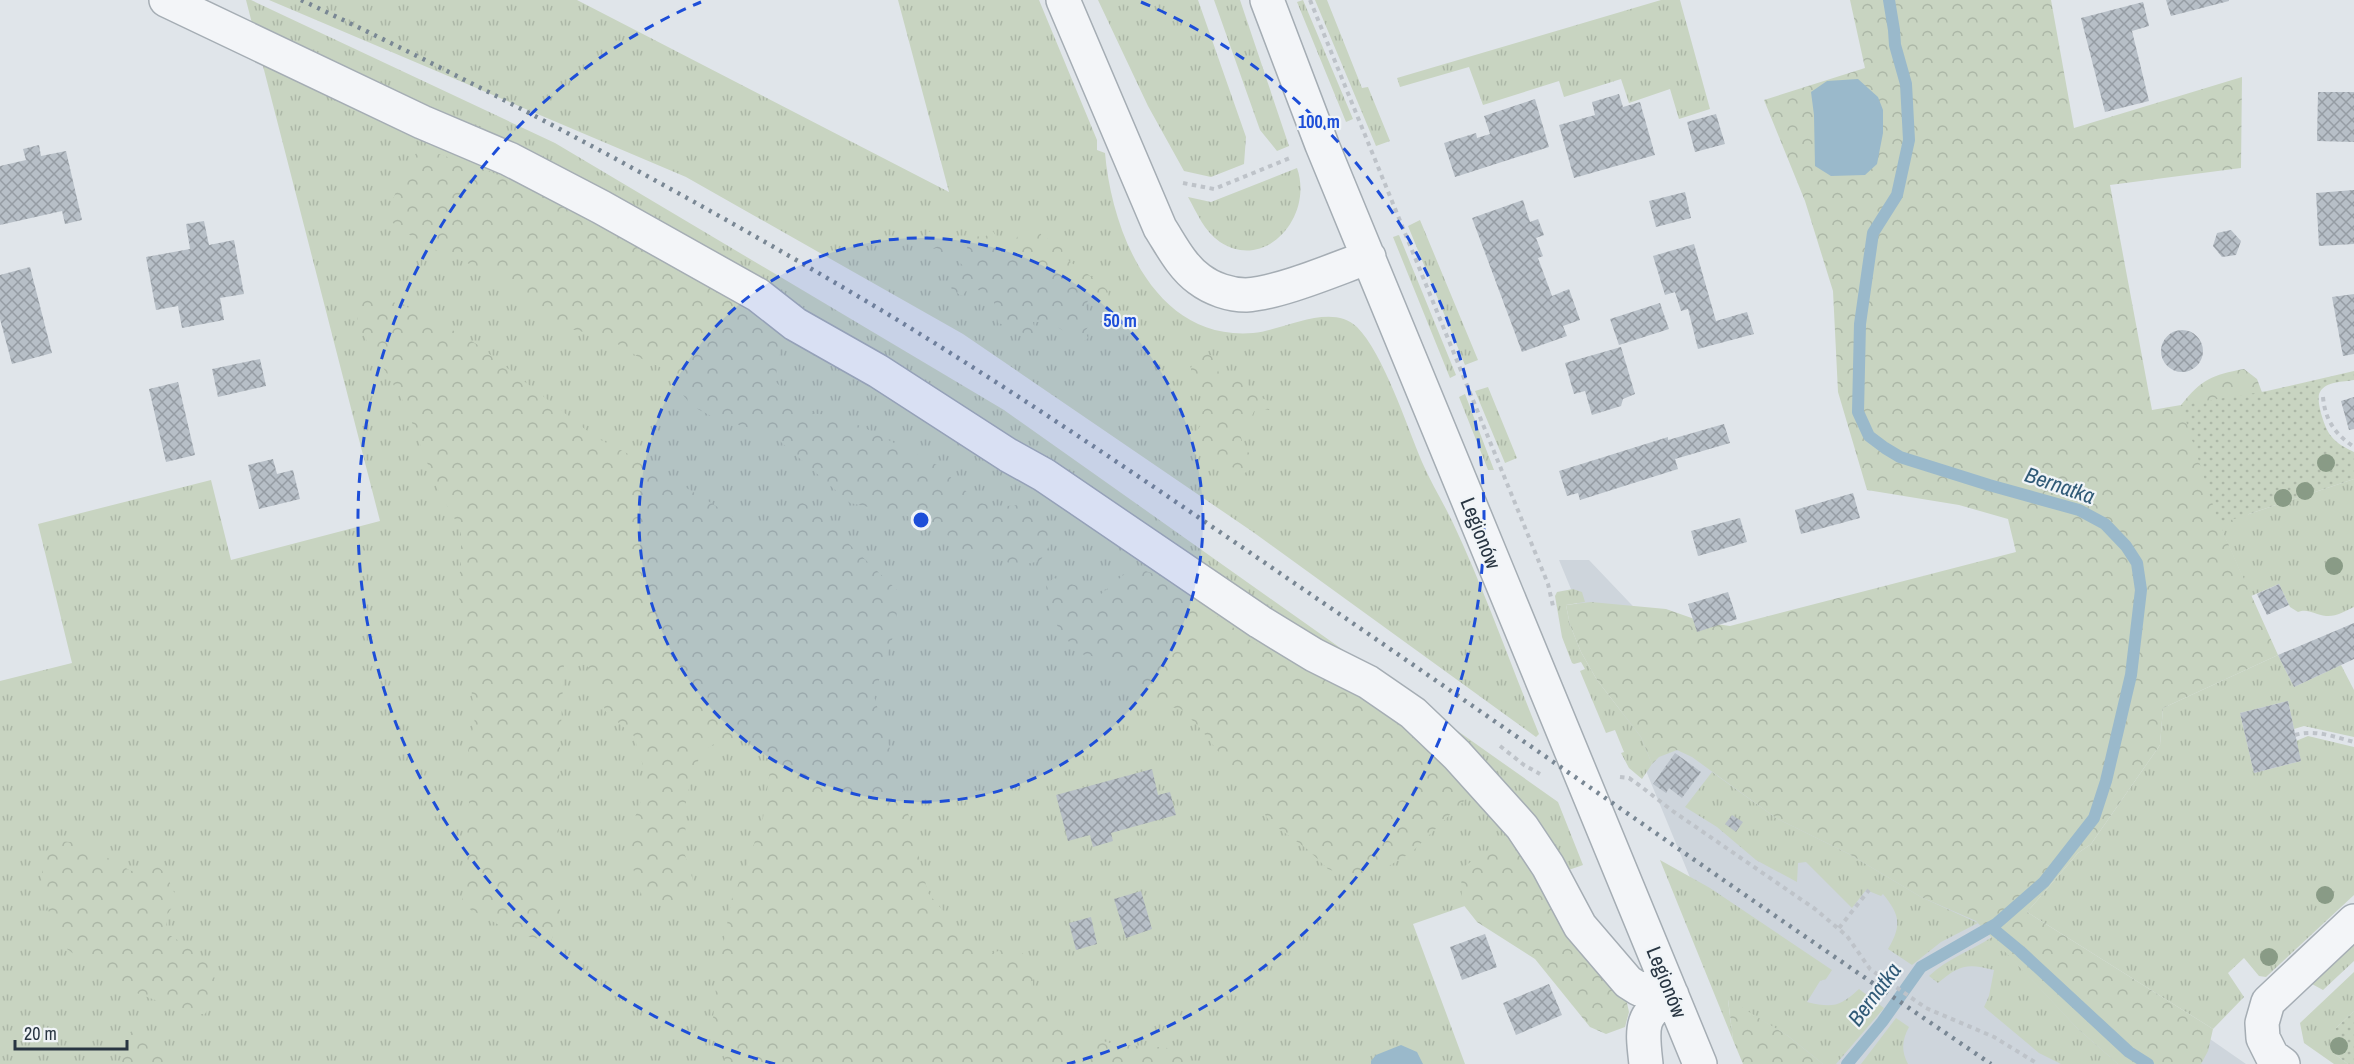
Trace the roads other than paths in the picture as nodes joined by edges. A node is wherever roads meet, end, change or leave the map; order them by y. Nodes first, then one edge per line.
1 (166, 0) edge
2 (1063, 0) edge
3 (1267, 0) edge
4 (1368, 257) junction
5 (2354, 921) edge
6 (1670, 991) junction
7 (1698, 1060) edge
8 (1646, 1064) edge
9 (2283, 1064) edge

1 - 6 street
2 - 4 street
3 - 4 street, Legionów
4 - 6 street, Legionów
5 - 9 street
6 - 7 street, Legionów
6 - 8 street

